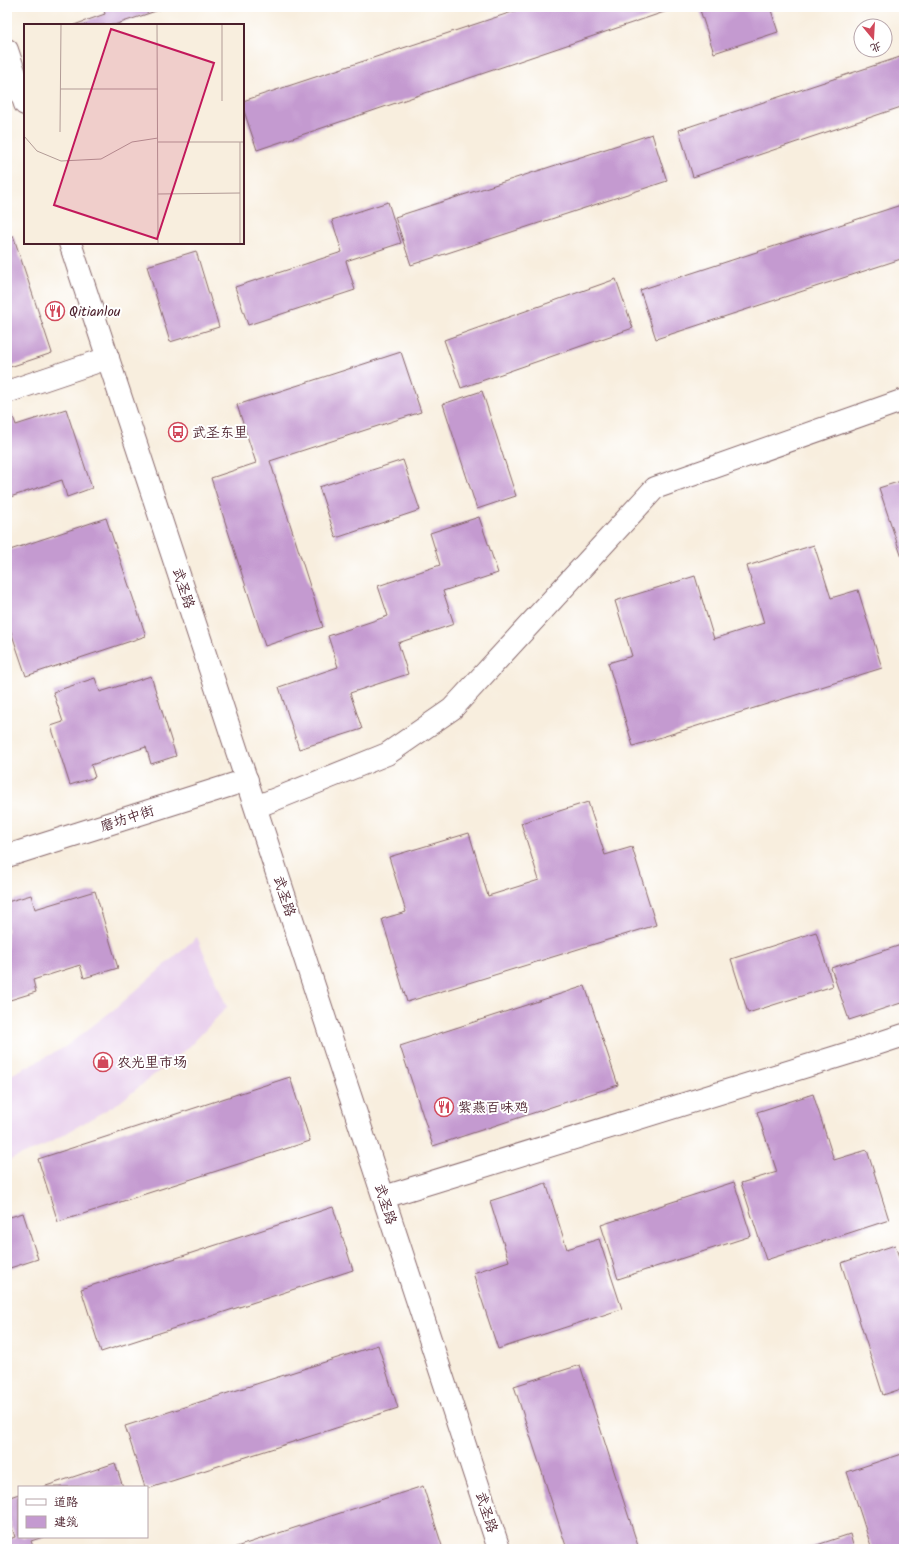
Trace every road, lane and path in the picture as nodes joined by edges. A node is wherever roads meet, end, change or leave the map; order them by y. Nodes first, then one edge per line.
1 (7, 50) edge
2 (24, 101) edge
3 (70, 244) edge
4 (108, 358) junction
5 (7, 392) edge
6 (904, 400) edge
7 (247, 780) junction
8 (256, 807) junction
9 (7, 856) edge
10 (904, 1035) edge
11 (384, 1197) junction
12 (499, 1549) edge

1 - 2 street
3 - 4 street, 武圣路
4 - 5 street
4 - 7 street, 武圣路
6 - 8 street
7 - 8 street, 武圣路
7 - 9 street, 磨坊中街
8 - 11 street, 武圣路
10 - 11 street
11 - 12 street, 武圣路

